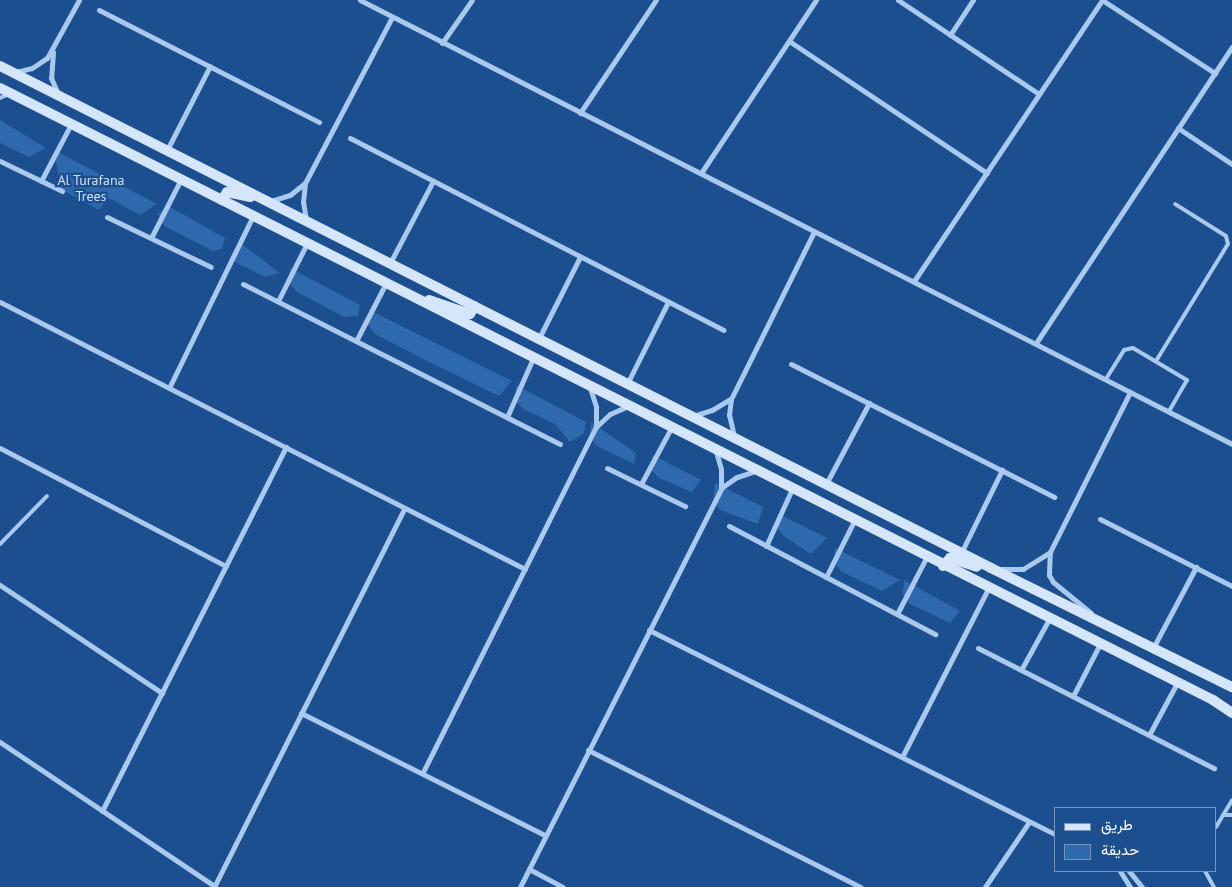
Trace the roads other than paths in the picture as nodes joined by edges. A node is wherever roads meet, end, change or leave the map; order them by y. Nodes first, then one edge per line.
1 (79, 0) edge
2 (360, 0) edge
3 (472, 0) edge
4 (656, 0) edge
5 (816, 0) edge
6 (898, 0) edge
7 (973, 0) edge
8 (99, 10) dead end
9 (392, 17) junction
10 (950, 35) junction
11 (789, 41) junction
12 (442, 43) junction
13 (1232, 47) edge
14 (53, 51) junction
15 (0, 66) edge
16 (210, 66) junction
17 (14, 73) junction
18 (1215, 73) junction
19 (0, 88) edge
20 (11, 94) junction
21 (1039, 94) junction
22 (58, 95) junction
23 (0, 98) edge
24 (580, 113) junction
25 (319, 122) dead end
26 (71, 124) junction
27 (1178, 128) junction
28 (350, 138) dead end
29 (167, 150) junction
30 (0, 161) edge
31 (1232, 164) edge
32 (701, 173) junction
33 (987, 173) junction
34 (181, 179) junction
35 (41, 181) junction
36 (433, 181) junction
37 (305, 183) junction
38 (62, 191) dead end
39 (222, 200) junction
40 (271, 202) junction
41 (1175, 204) dead end
42 (253, 216) junction
43 (107, 217) dead end
44 (306, 220) junction
45 (814, 232) junction
46 (151, 238) junction
47 (307, 243) junction
48 (580, 256) junction
49 (390, 262) junction
50 (211, 267) dead end
51 (914, 281) junction
52 (386, 283) junction
53 (243, 284) dead end
54 (413, 297) junction
55 (278, 301) junction
56 (0, 302) edge
57 (668, 302) junction
58 (475, 306) junction
59 (723, 330) dead end
60 (539, 338) junction
61 (356, 341) junction
62 (1036, 343) junction
63 (533, 358) junction
64 (1156, 361) junction
65 (791, 364) dead end
66 (1106, 379) junction
67 (627, 384) junction
68 (169, 388) junction
69 (590, 388) junction
70 (1130, 392) junction
71 (730, 399) junction
72 (869, 403) junction
73 (628, 406) junction
74 (1169, 411) junction
75 (692, 416) junction
76 (507, 417) junction
77 (596, 427) junction
78 (671, 428) junction
79 (734, 437) junction
80 (560, 444) dead end
81 (1232, 444) edge
82 (286, 447) junction
83 (0, 448) edge
84 (716, 451) junction
85 (607, 468) dead end
86 (1002, 470) junction
87 (755, 471) junction
88 (641, 484) junction
89 (826, 484) junction
90 (721, 489) junction
91 (792, 489) junction
92 (47, 496) dead end
93 (1054, 497) dead end
94 (685, 506) dead end
95 (405, 508) junction
96 (1100, 519) dead end
97 (854, 521) junction
98 (729, 526) dead end
99 (0, 544) edge
100 (766, 546) junction
101 (1050, 552) junction
102 (962, 553) junction
103 (926, 558) junction
104 (226, 566) junction
105 (944, 566) junction
106 (1196, 567) junction
107 (525, 568) junction
108 (991, 568) junction
109 (826, 577) junction
110 (0, 585) edge
111 (1232, 586) edge
112 (988, 589) junction
113 (897, 614) junction
114 (1049, 619) junction
115 (1102, 623) junction
116 (649, 630) junction
117 (935, 634) dead end
118 (1100, 644) junction
119 (978, 648) dead end
120 (1154, 648) junction
121 (1021, 670) junction
122 (1177, 683) junction
123 (1232, 687) edge
124 (162, 693) junction
125 (1073, 696) junction
126 (301, 713) junction
127 (1232, 713) edge
128 (1149, 735) junction
129 (0, 742) edge
130 (588, 750) junction
131 (902, 757) junction
132 (1214, 768) dead end
133 (423, 772) junction
134 (1232, 800) edge
135 (102, 811) junction
136 (1232, 815) edge
137 (1223, 816) junction
138 (1028, 822) junction
139 (1217, 825) edge
140 (1054, 834) edge
141 (546, 835) junction
142 (528, 870) junction
143 (1121, 872) edge
144 (1131, 872) edge
145 (1206, 872) edge
146 (214, 887) edge
147 (520, 887) edge
148 (563, 887) edge
149 (860, 887) edge
150 (985, 887) edge
151 (1130, 887) edge
152 (1142, 887) edge
153 (1214, 887) edge

1 - 14 street
2 - 9 street
3 - 12 street
4 - 24 street
5 - 11 street
6 - 10 street
7 - 10 street
8 - 16 street
9 - 12 street
9 - 37 street
10 - 21 street
11 - 32 street
11 - 33 street
12 - 24 street
13 - 18 street
14 - 17 street
14 - 22 street
15 - 17 main road
16 - 25 street
16 - 29 street
17 - 22 main road
18 - 21 street
18 - 27 street
19 - 20 main road
20 - 23 lane
20 - 26 main road
21 - 33 street
22 - 29 main road
24 - 32 street
26 - 34 main road
26 - 35 street
27 - 31 street
27 - 62 street
28 - 36 street
29 - 40 main road
30 - 35 street
32 - 45 street
33 - 51 street
34 - 39 main road
34 - 46 street
35 - 38 street
36 - 48 street
36 - 49 street
37 - 40 street
37 - 44 street
39 - 40 main road
39 - 42 main road
40 - 44 main road
41 - 64 lane
42 - 47 main road
42 - 68 street
43 - 46 street
44 - 49 main road
45 - 51 street
45 - 71 street
46 - 50 street
47 - 52 main road
47 - 55 street
48 - 57 street
48 - 60 street
49 - 58 main road
51 - 62 street
52 - 54 main road
52 - 61 street
53 - 55 street
54 - 58 main road
54 - 63 main road
55 - 61 street
56 - 68 street
57 - 59 street
57 - 67 street
58 - 60 main road
60 - 67 main road
61 - 76 street
62 - 66 street
63 - 69 main road
63 - 76 street
64 - 66 lane
64 - 74 lane
65 - 72 street
66 - 70 street
67 - 75 main road
68 - 82 street
69 - 73 main road
69 - 77 street
70 - 74 street
70 - 101 street
71 - 75 street
71 - 79 street
72 - 86 street
72 - 89 street
73 - 77 street
73 - 78 main road
74 - 81 street
75 - 79 main road
76 - 80 street
77 - 107 street
78 - 84 main road
78 - 88 street
79 - 89 main road
82 - 95 street
82 - 104 street
83 - 104 street
84 - 87 main road
84 - 90 street
85 - 88 street
86 - 93 street
86 - 102 street
87 - 90 street
87 - 91 main road
88 - 94 street
89 - 102 main road
90 - 116 street
91 - 97 main road
91 - 100 street
92 - 99 lane
95 - 107 street
95 - 126 street
96 - 106 street
97 - 103 main road
97 - 109 street
98 - 100 street
100 - 109 street
101 - 108 street
101 - 115 street
102 - 108 main road
103 - 105 main road
103 - 113 street
104 - 124 street
105 - 108 main road
105 - 112 main road
106 - 111 street
106 - 120 street
107 - 133 street
108 - 115 main road
109 - 113 street
110 - 124 street
112 - 114 main road
112 - 131 street
113 - 117 street
114 - 118 main road
114 - 121 street
115 - 120 main road
116 - 130 street
116 - 131 street
118 - 122 main road
118 - 125 street
119 - 121 street
120 - 123 main road
121 - 125 street
122 - 127 main road
122 - 128 street
124 - 135 street
125 - 128 street
126 - 133 street
126 - 146 street
128 - 132 street
129 - 135 street
130 - 141 street
130 - 149 street
131 - 138 street
133 - 141 street
134 - 137 lane
135 - 146 street
136 - 137 lane
137 - 139 lane
138 - 140 street
138 - 150 street
141 - 142 street
142 - 147 street
142 - 148 street
143 - 151 street
144 - 152 street
145 - 153 lane

